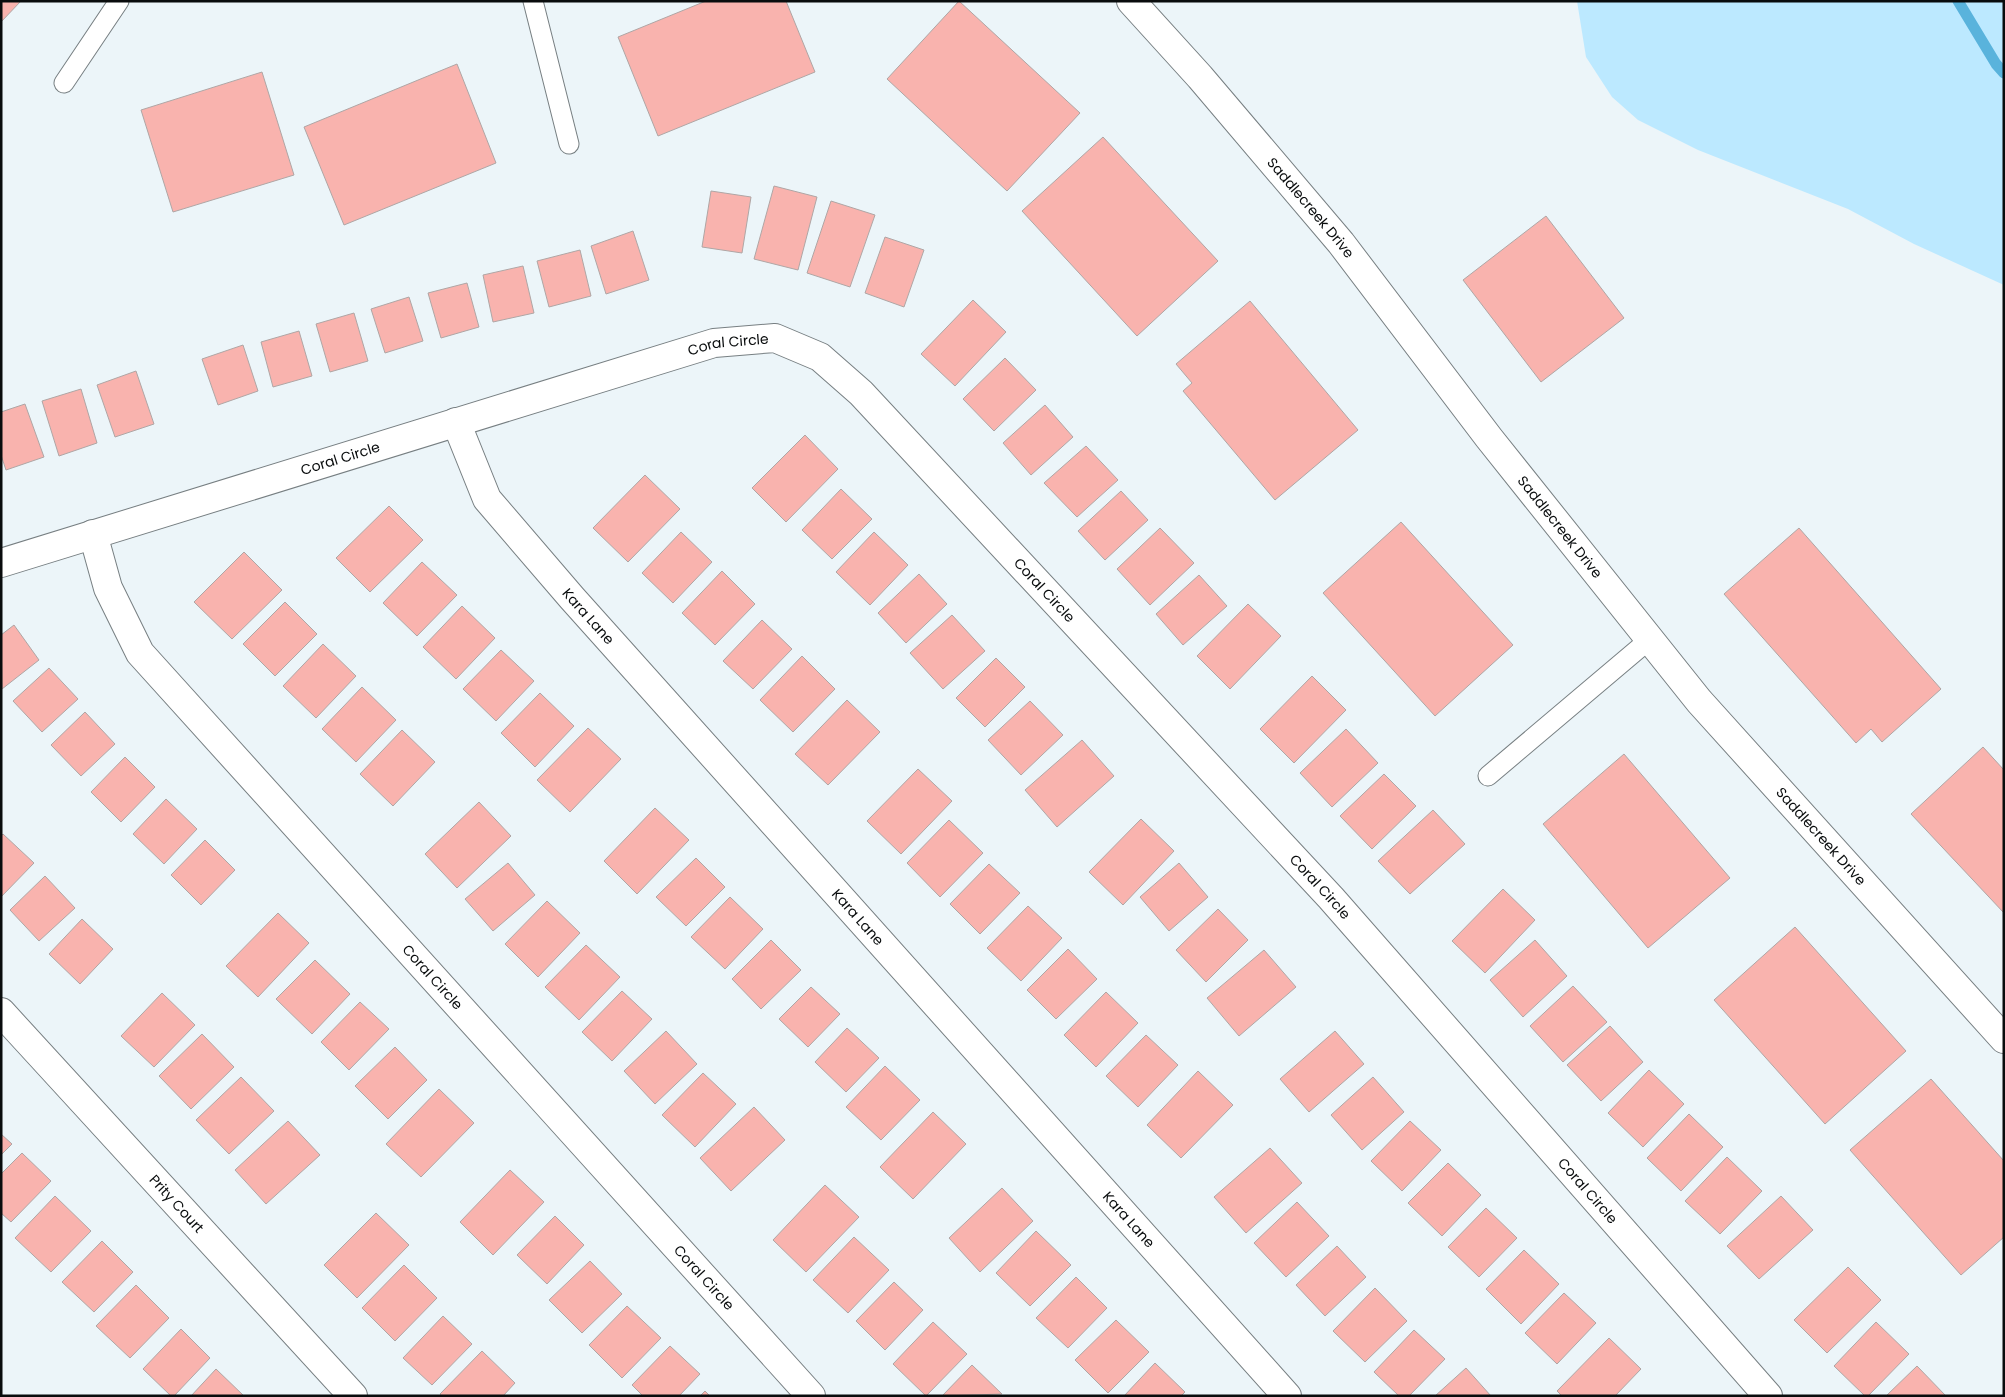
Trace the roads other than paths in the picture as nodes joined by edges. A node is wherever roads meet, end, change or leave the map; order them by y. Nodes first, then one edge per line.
1 (119, 1) edge
2 (533, 1) edge
3 (1131, 1) edge
4 (64, 83) dead end
5 (569, 144) dead end
6 (456, 422) junction
7 (93, 534) junction
8 (1, 562) edge
9 (1650, 639) junction
10 (1488, 776) dead end
11 (1, 1012) edge
12 (2004, 1038) edge
13 (353, 1396) edge
14 (811, 1396) edge
15 (1287, 1396) edge
16 (1768, 1396) edge

1 - 4 lane
2 - 5 lane
3 - 9 street, Saddlecreek Drive
6 - 7 street, Coral Circle
6 - 15 street, Kara Lane
6 - 16 street, Coral Circle
7 - 8 street, Coral Circle
7 - 14 street, Coral Circle
9 - 10 lane
9 - 12 street, Saddlecreek Drive
11 - 13 street, Prity Court

